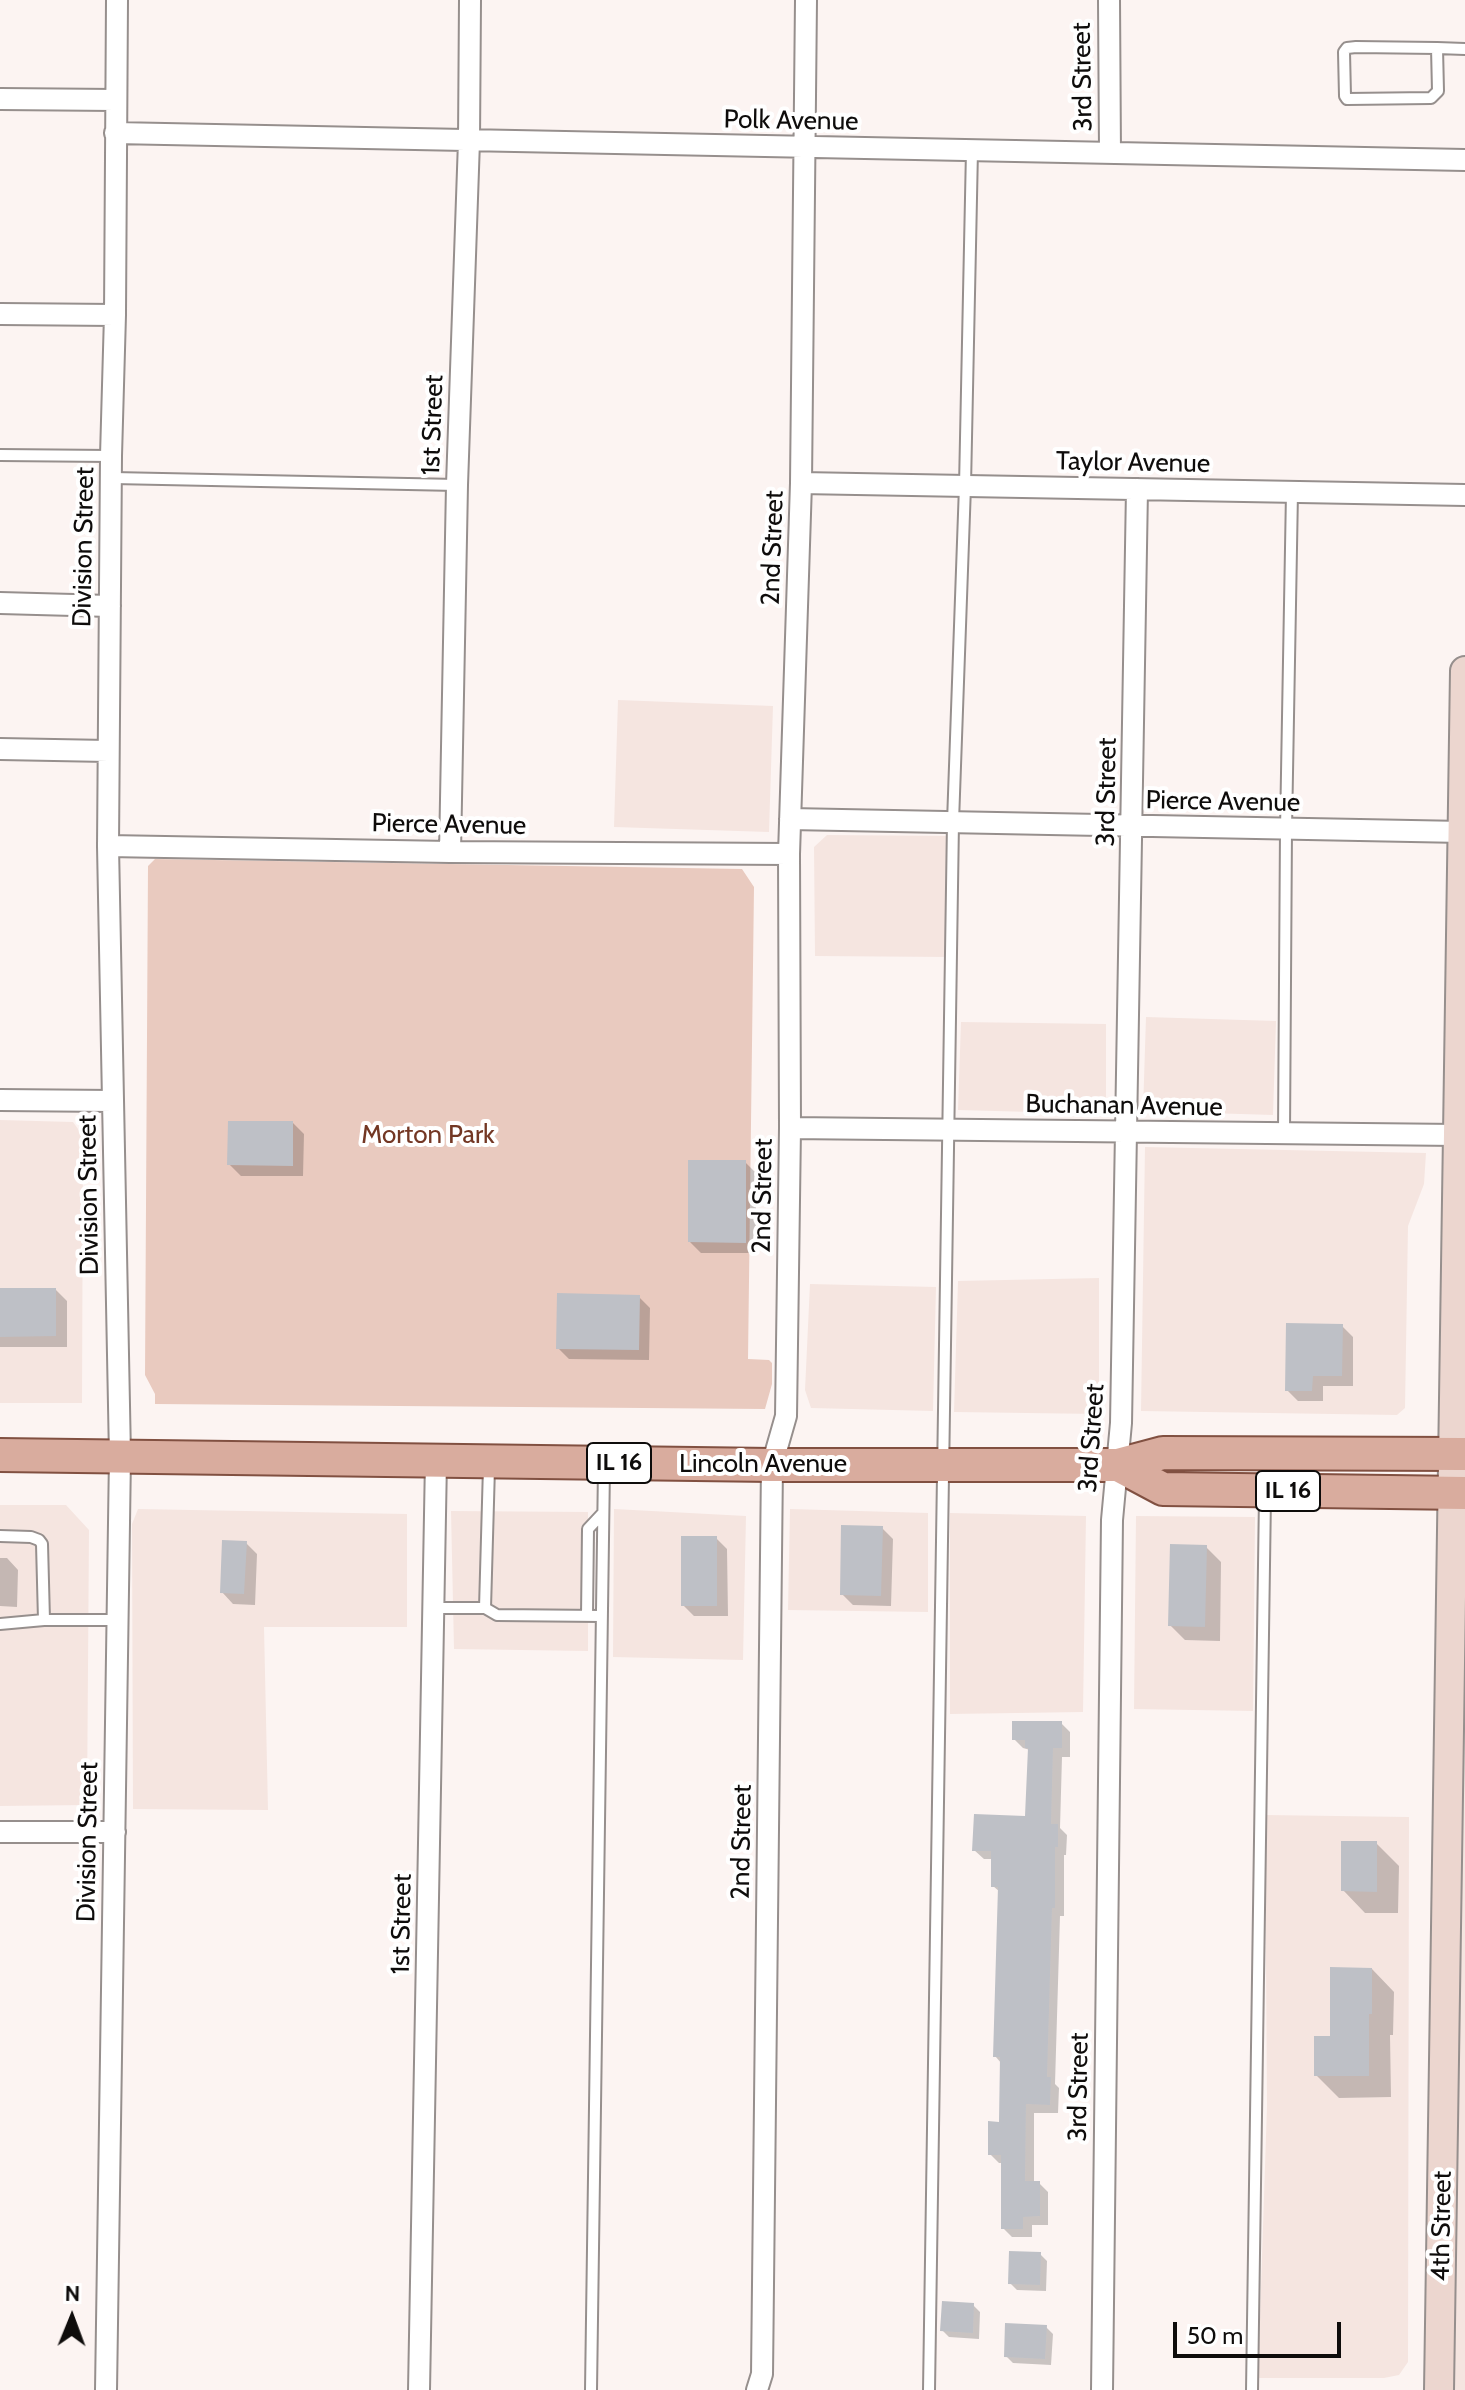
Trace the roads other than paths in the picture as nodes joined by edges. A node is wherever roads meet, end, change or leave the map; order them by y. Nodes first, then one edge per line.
1 (117, 0) edge
2 (470, 0) edge
3 (806, 0) edge
4 (1109, 0) edge
5 (1437, 48) junction
6 (1465, 49) edge
7 (0, 99) edge
8 (115, 100) junction
9 (115, 133) junction
10 (469, 141) junction
11 (806, 147) junction
12 (972, 150) junction
13 (1110, 153) junction
14 (1465, 160) edge
15 (0, 314) edge
16 (115, 315) junction
17 (0, 455) edge
18 (111, 456) junction
19 (113, 478) junction
20 (801, 483) junction
21 (457, 485) junction
22 (965, 486) junction
23 (1137, 489) junction
24 (1292, 492) junction
25 (1465, 495) edge
26 (0, 603) edge
27 (110, 606) junction
28 (1465, 671) edge
29 (0, 749) edge
30 (108, 751) junction
31 (790, 819) junction
32 (953, 822) junction
33 (1132, 827) junction
34 (1286, 829) junction
35 (1463, 832) junction
36 (108, 846) junction
37 (450, 852) junction
38 (789, 854) junction
39 (1462, 1033) edge
40 (0, 1100) edge
41 (113, 1101) junction
42 (790, 1128) junction
43 (950, 1130) junction
44 (1127, 1132) junction
45 (1284, 1133) junction
46 (1458, 1135) junction
47 (1459, 1454) edge
48 (0, 1455) edge
49 (120, 1456) junction
50 (436, 1460) junction
51 (489, 1461) junction
52 (604, 1463) junction
53 (772, 1465) junction
54 (943, 1465) junction
55 (1118, 1465) junction
56 (1265, 1490) junction
57 (1459, 1492) edge
58 (603, 1513) junction
59 (0, 1536) edge
60 (434, 1608) junction
61 (485, 1608) junction
62 (587, 1616) junction
63 (601, 1616) junction
64 (44, 1620) junction
65 (118, 1620) junction
66 (2, 1623) edge
67 (0, 1832) edge
68 (115, 1832) junction
69 (106, 2390) edge
70 (419, 2390) edge
71 (591, 2390) edge
72 (757, 2390) edge
73 (929, 2390) edge
74 (1102, 2390) edge
75 (1252, 2390) edge
76 (1439, 2390) edge

1 - 8 street, Division Street
2 - 10 street, 1st Street
3 - 11 street, 2nd Street
4 - 13 street, 3rd Street
5 - 5 lane
5 - 6 lane
7 - 8 street
8 - 9 street, Division Street
9 - 10 street, Polk Avenue
9 - 16 street, Division Street
10 - 11 street, Polk Avenue
10 - 21 street, 1st Street
11 - 12 street, Polk Avenue
11 - 20 street, 2nd Street
12 - 13 street, Polk Avenue
12 - 22 lane
13 - 14 street, Polk Avenue
15 - 16 street
16 - 18 street, Division Street
17 - 18 lane
18 - 19 street, Division Street
19 - 21 lane
19 - 27 street, Division Street
20 - 22 street, Taylor Avenue
20 - 31 street, 2nd Street
21 - 37 street, 1st Street
22 - 23 street, Taylor Avenue
22 - 32 lane
23 - 24 street, Taylor Avenue
23 - 33 street, 3rd Street
24 - 25 street, Taylor Avenue
24 - 34 lane
26 - 27 street
27 - 30 street, Division Street
28 - 35 street, 4th Street
29 - 30 street
30 - 36 street, Division Street
31 - 32 street, Pierce Avenue
31 - 38 street, 2nd Street
32 - 33 street, Pierce Avenue
32 - 43 lane
33 - 34 street, Pierce Avenue
33 - 44 street, 3rd Street
34 - 35 street, Pierce Avenue
34 - 45 lane
35 - 39 street, 4th Street
36 - 37 street, Pierce Avenue
36 - 41 street, Division Street
37 - 38 street, Pierce Avenue
38 - 42 street, 2nd Street
39 - 46 street, 4th Street
40 - 41 street
41 - 49 street, Division Street
42 - 43 street, Buchanan Avenue
42 - 53 street, 2nd Street
43 - 44 street, Buchanan Avenue
43 - 54 lane
44 - 45 street, Buchanan Avenue
44 - 55 street, 3rd Street
45 - 46 street, Buchanan Avenue
46 - 47 street, 4th Street
47 - 55 main road, Lincoln Avenue / IL 16
47 - 57 street, 4th Street
48 - 49 main road, IL 16
49 - 50 main road, Lincoln Avenue / IL 16
49 - 65 street, Division Street
50 - 51 main road, Lincoln Avenue / IL 16
50 - 60 street, 1st Street
51 - 52 main road, Lincoln Avenue / IL 16
51 - 61 lane
52 - 53 main road, Lincoln Avenue / IL 16
52 - 58 lane
53 - 54 main road, Lincoln Avenue / IL 16
53 - 72 street, 2nd Street
54 - 55 main road, Lincoln Avenue / IL 16
54 - 73 lane
55 - 56 main road, Lincoln Avenue / IL 16
55 - 74 street, 3rd Street
56 - 57 main road, Lincoln Avenue / IL 16
56 - 75 lane
57 - 76 street, 4th Street
58 - 62 lane
58 - 63 lane
59 - 64 lane
60 - 61 lane
60 - 70 street, 1st Street
61 - 62 lane
62 - 63 lane
63 - 71 lane
64 - 65 lane
64 - 66 lane
65 - 68 street, Division Street
67 - 68 street
68 - 69 street, Division Street

